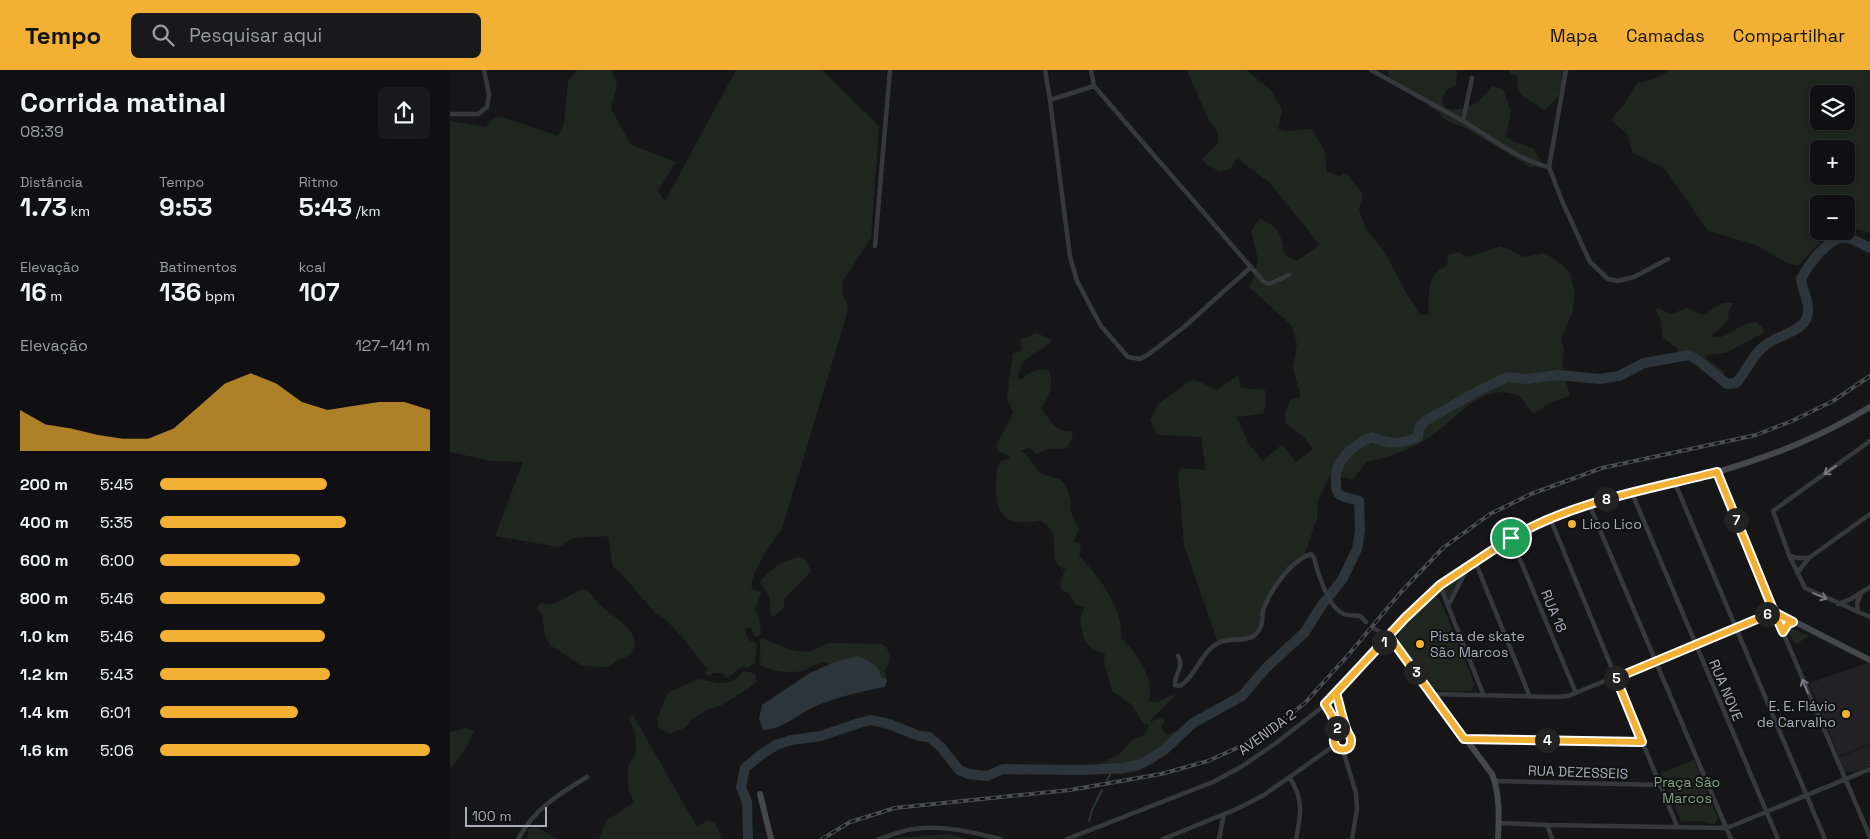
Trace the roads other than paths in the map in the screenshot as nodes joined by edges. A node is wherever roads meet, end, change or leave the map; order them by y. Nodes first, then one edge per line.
1 (484, 70) edge
2 (890, 70) edge
3 (1045, 70) edge
4 (1091, 70) edge
5 (1371, 70) edge
6 (1566, 70) edge
7 (1381, 72) edge
8 (1472, 78) dead end
9 (1094, 86) junction
10 (1050, 100) junction
11 (450, 114) edge
12 (1463, 121) junction
13 (1549, 167) junction
14 (874, 246) dead end
15 (1668, 259) dead end
16 (1251, 267) junction
17 (1289, 275) dead end
18 (1870, 407) edge
19 (1870, 441) edge
20 (1717, 472) junction
21 (1675, 483) junction
22 (1632, 493) junction
23 (1589, 504) junction
24 (1870, 514) edge
25 (1550, 518) junction
26 (1511, 538) junction
27 (1789, 555) junction
28 (1809, 558) junction
29 (1475, 561) junction
30 (1469, 565) junction
31 (1797, 573) junction
32 (1440, 585) junction
33 (1870, 587) edge
34 (1861, 594) junction
35 (1838, 604) junction
36 (1448, 606) junction
37 (1774, 612) junction
38 (1858, 612) junction
39 (1870, 617) edge
40 (1366, 622) dead end
41 (1793, 622) junction
42 (1373, 628) dead end
43 (1734, 628) junction
44 (1783, 632) junction
45 (1389, 636) junction
46 (1695, 644) junction
47 (1178, 656) dead end
48 (1870, 660) edge
49 (1655, 661) junction
50 (1616, 678) junction
51 (1336, 693) junction
52 (1576, 693) junction
53 (1432, 694) junction
54 (1484, 696) junction
55 (1530, 697) junction
56 (1325, 704) junction
57 (1339, 733) junction
58 (1347, 733) junction
59 (1464, 739) junction
60 (1642, 742) junction
61 (1335, 745) junction
62 (1343, 750) junction
63 (1870, 769) edge
64 (588, 777) dead end
65 (1290, 778) junction
66 (1846, 779) junction
67 (1495, 780) junction
68 (1660, 785) junction
69 (760, 794) dead end
70 (1808, 796) junction
71 (1767, 812) junction
72 (1224, 814) junction
73 (1499, 823) junction
74 (1546, 825) junction
75 (1677, 826) junction
76 (1727, 828) junction
77 (1870, 837) edge
78 (518, 839) edge
79 (771, 839) edge
80 (879, 839) edge
81 (1000, 839) edge
82 (1067, 839) edge
83 (1164, 839) edge
84 (1219, 839) edge
85 (1296, 839) edge
86 (1352, 839) edge
87 (1498, 839) edge
88 (1552, 839) edge
89 (1731, 839) edge
90 (1778, 839) edge
91 (1825, 839) edge

1 - 11 street
2 - 14 street
3 - 10 street
4 - 9 street
5 - 7 street
6 - 13 street
7 - 12 street
8 - 12 street
9 - 10 street
9 - 16 street
10 - 16 street
12 - 13 street
13 - 15 street
16 - 17 street
18 - 20 street, AVENIDA 2
19 -> 27 street
20 - 21 street, AVENIDA 2
20 - 37 street
21 - 22 street, AVENIDA 2
21 - 43 street
22 - 23 street, AVENIDA 2
22 - 46 street, RUA NOVE
23 - 25 street, AVENIDA 2
23 - 49 street
24 - 28 street
25 - 26 street, AVENIDA 2
25 - 50 street
26 - 29 street, AVENIDA 2
26 - 52 street, RUA 18
27 - 28 street
27 - 31 street
28 - 31 street
29 - 30 street, AVENIDA 2
29 - 55 street
30 - 32 street, AVENIDA 2
30 - 36 street
31 -> 35 street
32 - 36 street
32 - 45 street, AVENIDA 2
33 - 34 street
34 - 35 street
34 - 38 street
35 - 38 street
36 - 54 street
37 - 41 street
37 - 43 street
37 - 44 street
38 - 39 street
40 - 47 street
41 - 44 street
41 - 48 street
42 - 45 street
43 - 46 street
43 - 70 street
66 -> 44 street
45 - 51 street, AVENIDA 2
45 - 53 street
46 - 49 street
46 - 71 street, RUA NOVE
49 - 50 street
49 - 76 street
50 - 52 street
50 - 60 street
51 - 56 street, AVENIDA 2
51 - 58 street
52 - 55 street
53 - 54 street
53 - 59 street
54 - 55 street
56 - 57 street
56 - 82 street, AVENIDA 2
57 - 58 street
57 - 61 street
58 - 62 street
59 - 60 street
59 - 67 street
60 - 68 street
61 - 62 street
61 - 65 street
62 - 86 street
63 - 66 street
64 - 78 street
65 - 72 street
65 - 85 street
66 - 70 street
66 - 77 street
67 - 68 street, RUA DEZESSEIS
67 - 73 street
68 - 75 street
69 - 79 street
70 - 71 street
70 - 91 street
71 - 76 street
71 - 90 street, RUA NOVE
72 - 83 street
72 - 84 street
73 - 74 street
73 - 87 street
74 - 75 street
74 - 88 street
75 - 76 street
76 - 89 street
80 - 81 street

